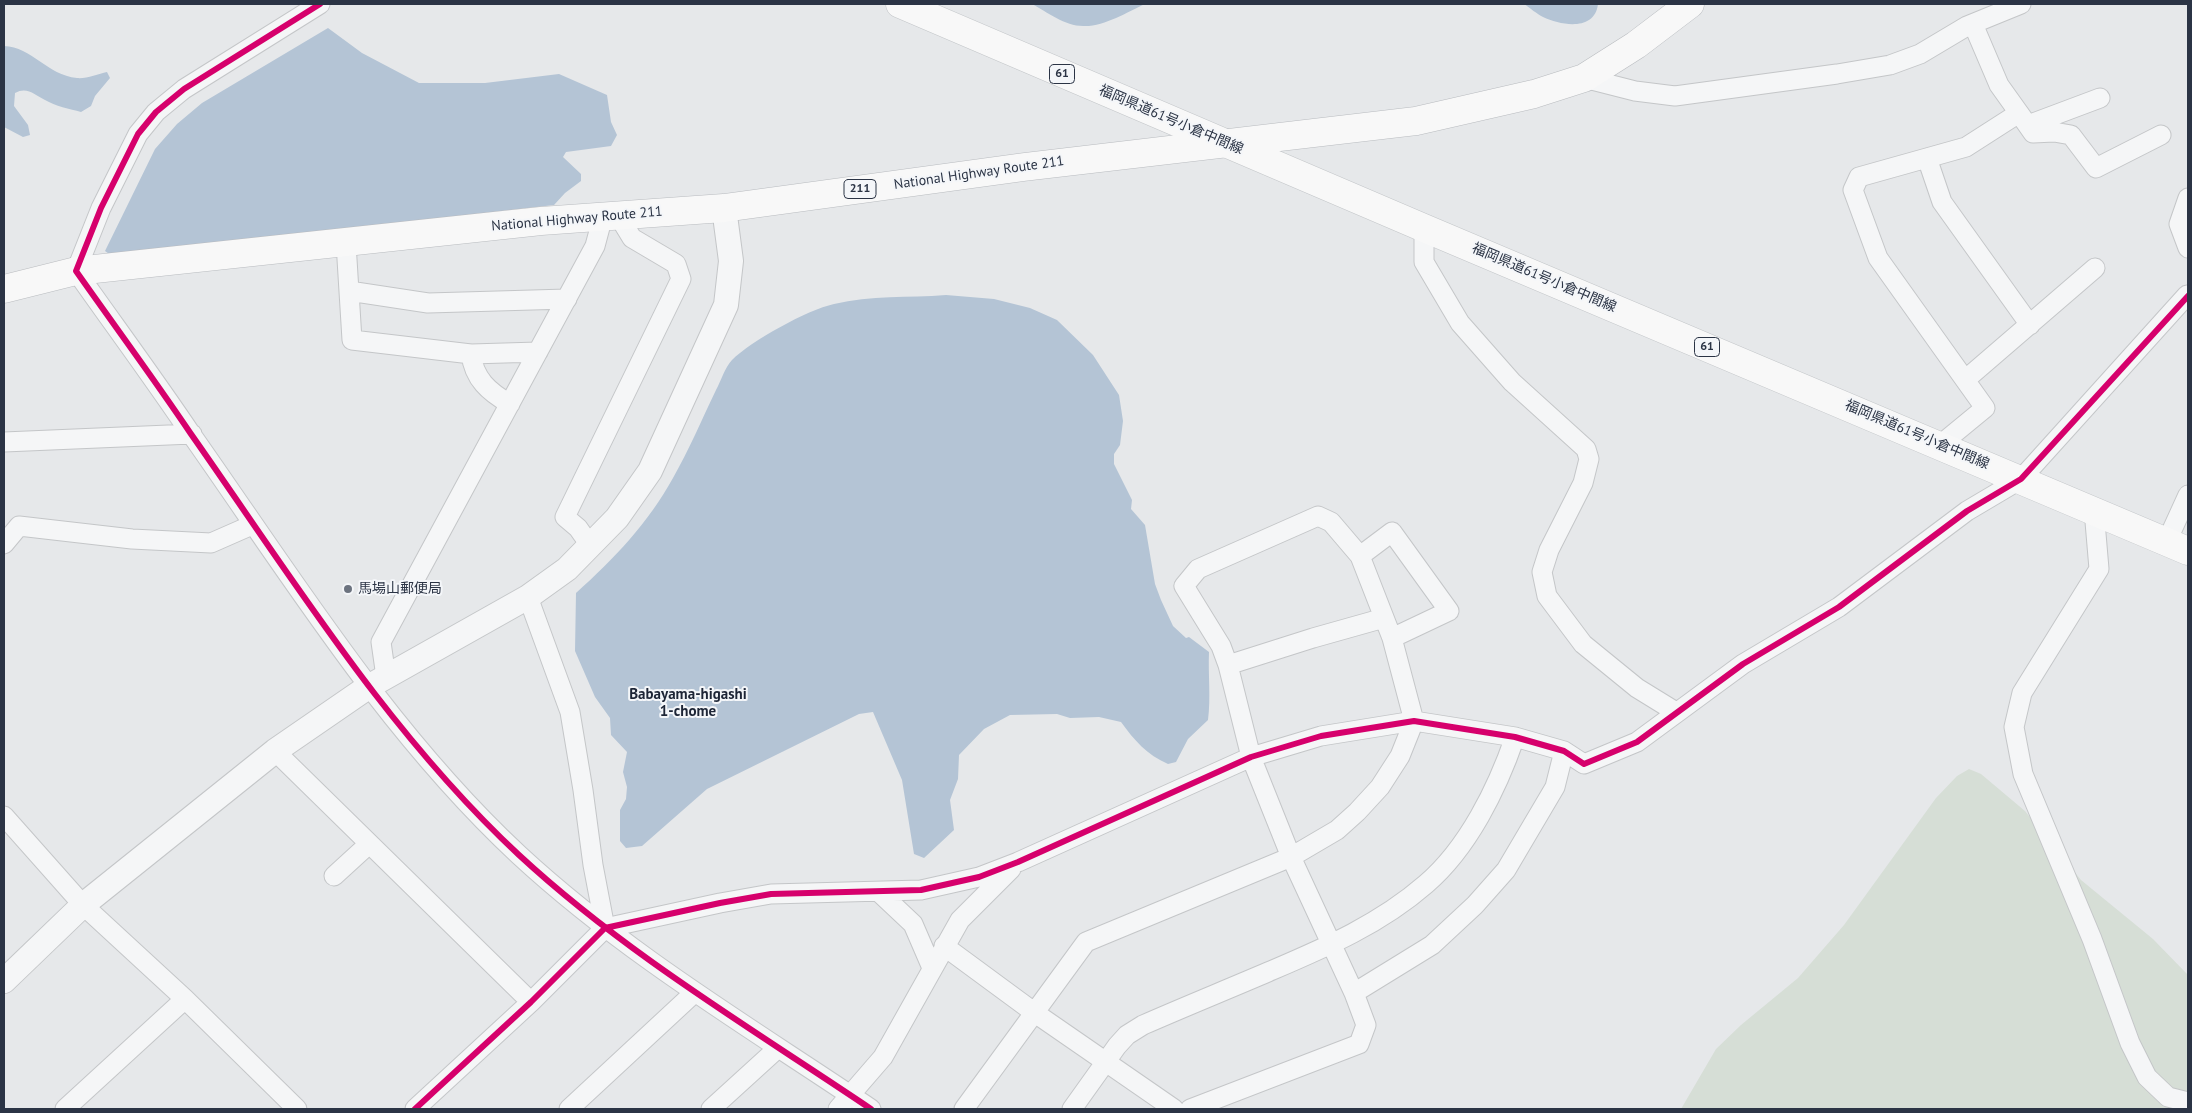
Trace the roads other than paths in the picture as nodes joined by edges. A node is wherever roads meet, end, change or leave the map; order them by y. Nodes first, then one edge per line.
1 (320, 4) edge
2 (900, 4) edge
3 (1690, 4) edge
4 (2021, 4) edge
5 (1973, 24) junction
6 (1584, 78) junction
7 (2100, 98) dead end
8 (2024, 119) junction
9 (2162, 135) dead end
10 (1225, 144) junction
11 (1926, 158) junction
12 (2188, 198) edge
13 (724, 208) junction
14 (610, 215) junction
15 (1424, 228) junction
16 (346, 243) junction
17 (2188, 248) edge
18 (2095, 268) dead end
19 (76, 271) junction
20 (4, 289) edge
21 (2188, 291) edge
22 (349, 292) junction
23 (567, 299) junction
24 (2030, 325) junction
25 (538, 352) junction
26 (471, 354) junction
27 (1965, 380) junction
28 (510, 404) junction
29 (192, 434) junction
30 (4, 442) edge
31 (1940, 445) junction
32 (2021, 479) junction
33 (2188, 495) edge
34 (2094, 510) junction
35 (252, 524) junction
36 (4, 544) edge
37 (590, 545) junction
38 (2178, 546) edge
39 (1360, 556) junction
40 (528, 597) junction
41 (1384, 618) junction
42 (1392, 638) junction
43 (1228, 665) junction
44 (377, 682) junction
45 (1676, 712) junction
46 (1414, 721) junction
47 (1515, 737) junction
48 (275, 752) junction
49 (1564, 752) junction
50 (1251, 757) junction
51 (4, 816) edge
52 (369, 844) junction
53 (1291, 857) junction
54 (1018, 862) junction
55 (334, 876) dead end
56 (879, 892) junction
57 (83, 905) junction
58 (605, 928) junction
59 (1332, 945) junction
60 (944, 946) junction
61 (932, 968) junction
62 (4, 981) edge
63 (694, 992) junction
64 (1354, 992) junction
65 (185, 1000) junction
66 (531, 1002) junction
67 (1035, 1013) junction
68 (778, 1048) junction
69 (1106, 1062) junction
70 (844, 1102) edge
71 (2188, 1102) edge
72 (65, 1109) edge
73 (297, 1109) edge
74 (415, 1109) edge
75 (569, 1109) edge
76 (711, 1109) edge
77 (871, 1109) edge
78 (964, 1109) edge
79 (1072, 1109) edge
80 (1174, 1109) edge
81 (1190, 1109) edge

1 - 19 street
2 - 10 main road, 福岡県道61号小倉中間線 / 61
3 - 6 main road, National Highway Route 211 / 211
4 - 5 street
5 - 6 street
5 - 8 street
6 - 10 main road, National Highway Route 211 / 211
7 - 8 street
8 - 9 street
8 - 11 street
10 - 13 main road, National Highway Route 211 / 211
10 - 15 main road, 福岡県道61号小倉中間線 / 61
11 - 24 street
11 - 27 street
12 - 17 street
13 - 14 main road, National Highway Route 211 / 211
13 - 37 street
14 - 16 main road, National Highway Route 211 / 211
14 - 23 street
14 - 37 street
15 - 31 main road, 福岡県道61号小倉中間線 / 61
15 - 45 street
16 - 19 main road, National Highway Route 211 / 211
16 - 22 street
18 - 24 street
19 - 20 main road, National Highway Route 211 / 211
19 - 29 street
21 - 32 street
22 - 23 street
22 - 26 street
23 - 25 street
24 - 27 street
25 - 26 street
25 - 28 street
26 - 28 street
27 - 31 street
28 - 44 street
29 - 30 street
29 - 35 street
31 - 32 main road, 福岡県道61号小倉中間線 / 61
32 - 34 main road, 福岡県道61号小倉中間線 / 61
32 - 45 street
33 - 38 street
34 - 38 main road, 福岡県道61号小倉中間線 / 61
34 - 71 street
35 - 36 street
35 - 44 street
37 - 40 street
39 - 41 street
39 - 42 street
39 - 43 street
40 - 44 street
40 - 58 street
41 - 42 street
41 - 43 street
42 - 46 street
43 - 50 street
44 - 48 street
44 - 58 street
45 - 49 street
46 - 47 street
46 - 50 street
46 - 53 street
47 - 49 street
47 - 59 street
48 - 52 street
48 - 57 street
49 - 64 street
50 - 53 street
50 - 54 street
51 - 57 street
52 - 55 street
52 - 66 street
53 - 59 street
53 - 67 street
54 - 56 street
54 - 60 street
56 - 58 street
56 - 61 street
57 - 62 street
57 - 65 street
58 - 63 street
58 - 66 street
59 - 64 street
59 - 69 street
60 - 61 street
60 - 67 street
61 - 70 street
63 - 68 street
63 - 75 street
64 - 81 street
65 - 72 street
65 - 73 street
66 - 74 street
67 - 69 street
67 - 78 street
68 - 70 street
68 - 76 street
69 - 79 street
69 - 80 street
70 - 77 street

